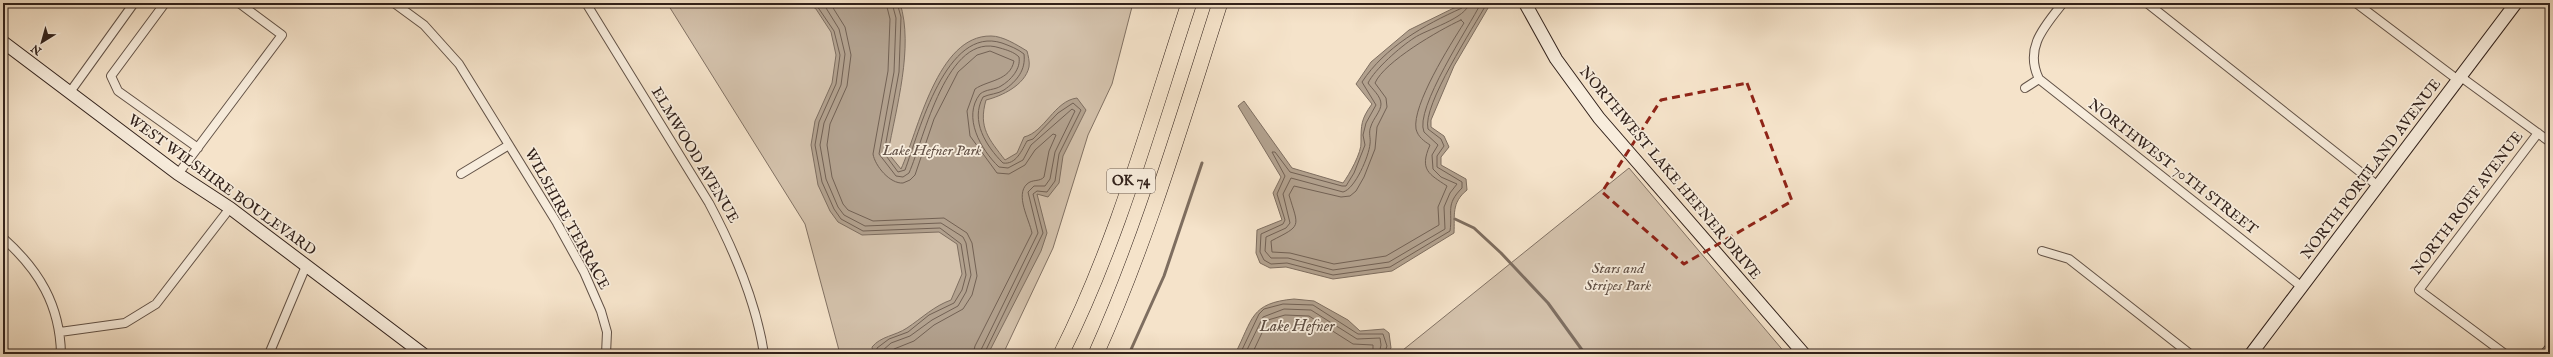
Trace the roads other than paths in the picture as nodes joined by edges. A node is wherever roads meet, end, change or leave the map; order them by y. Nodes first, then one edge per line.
1 (134, 3) edge
2 (164, 3) edge
3 (240, 3) edge
4 (394, 3) edge
5 (586, 3) edge
6 (1188, 3) edge
7 (1220, 3) edge
8 (1525, 3) edge
9 (2063, 3) edge
10 (2147, 3) edge
11 (2356, 3) edge
12 (2516, 3) edge
13 (3, 42) edge
14 (2039, 79) junction
15 (2460, 79) junction
16 (2025, 88) dead end
17 (70, 92) junction
18 (2538, 133) junction
19 (2550, 142) edge
20 (509, 145) junction
21 (198, 148) junction
22 (178, 174) junction
23 (461, 174) dead end
24 (2378, 186) junction
25 (230, 208) junction
26 (3, 238) edge
27 (2042, 251) dead end
28 (306, 266) junction
29 (2302, 287) junction
30 (60, 332) junction
31 (2550, 347) edge
32 (61, 354) edge
33 (269, 354) edge
34 (423, 354) edge
35 (606, 354) edge
36 (764, 354) edge
37 (1061, 354) edge
38 (1096, 354) edge
39 (1804, 354) edge
40 (2190, 354) edge
41 (2251, 354) edge
42 (2505, 354) edge
43 (2544, 354) edge

1 - 17 street
2 - 21 street
3 - 21 street
4 - 20 street, WILSHIRE TERRACE
5 - 36 street, ELMWOOD AVENUE
6 - 37 highway, OK 74
7 - 38 highway, OK 74
8 - 39 street, NORTHWEST LAKE HEFNER DRIVE
9 - 14 street
10 - 24 street
11 - 15 street
12 - 15 street, NORTH PORTLAND AVENUE
13 - 17 street, WEST WILSHIRE BOULEVARD
14 - 16 street
14 - 29 street, NORTHWEST 70TH STREET
15 - 18 street
15 - 24 street, NORTH PORTLAND AVENUE
17 - 22 street, WEST WILSHIRE BOULEVARD
18 - 19 street
18 - 42 street, NORTH ROFF AVENUE
20 - 23 street, WILSHIRE TERRACE
20 - 35 street, WILSHIRE TERRACE
21 - 22 street
22 - 25 street, WEST WILSHIRE BOULEVARD
24 - 29 street, NORTH PORTLAND AVENUE
25 - 28 street, WEST WILSHIRE BOULEVARD
25 - 30 street
26 - 30 street
27 - 40 street
28 - 33 street
28 - 34 street, WEST WILSHIRE BOULEVARD
29 - 41 street, NORTH PORTLAND AVENUE
30 - 32 street
31 - 43 street

